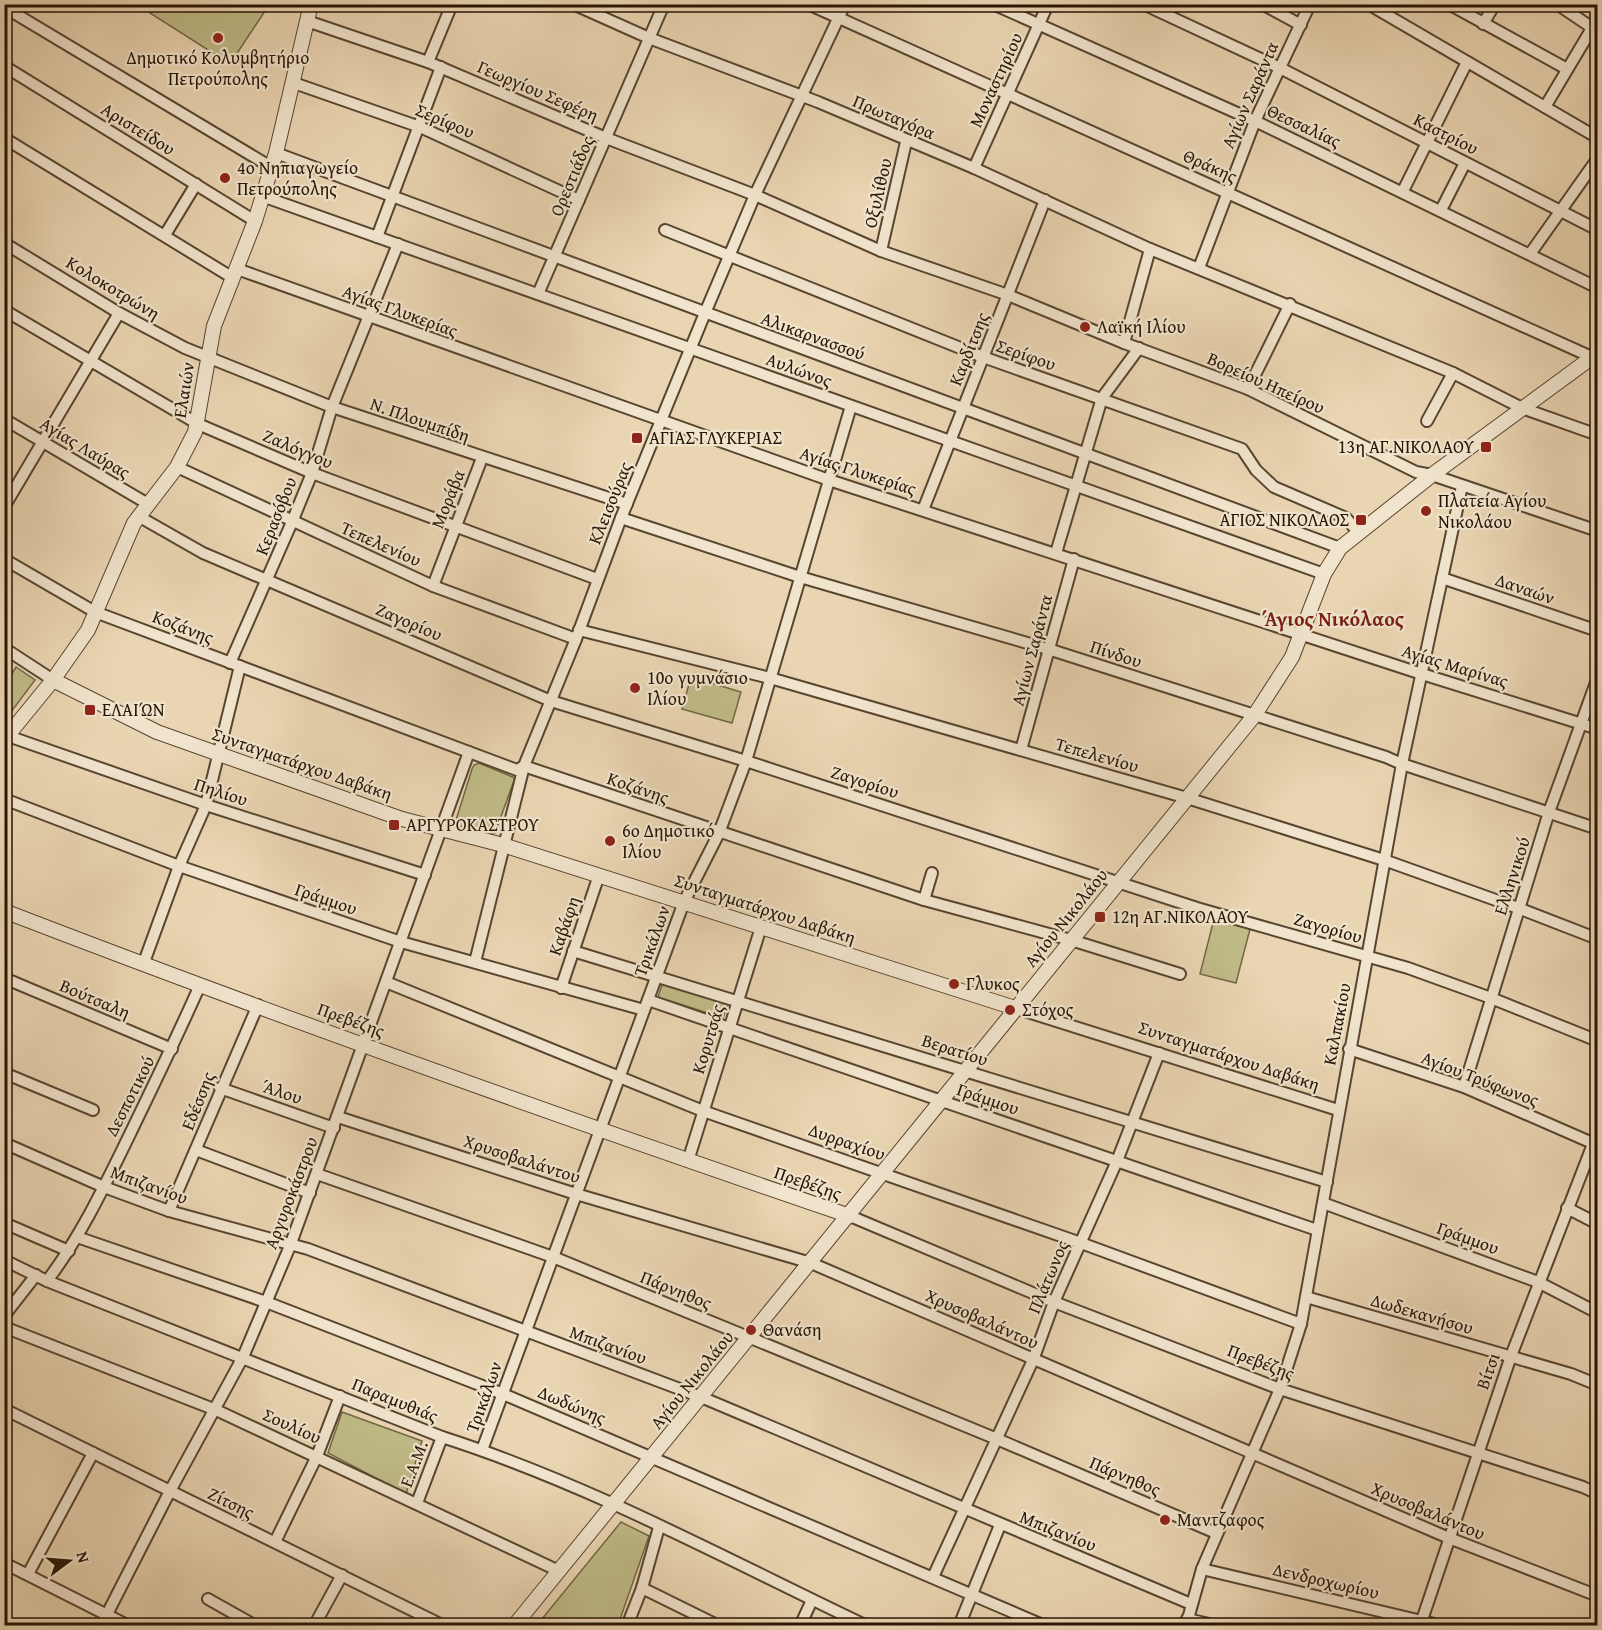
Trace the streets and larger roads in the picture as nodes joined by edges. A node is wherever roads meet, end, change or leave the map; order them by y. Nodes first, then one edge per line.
1 (311, 4) edge
2 (452, 4) edge
3 (573, 4) edge
4 (664, 4) edge
5 (808, 4) edge
6 (845, 4) edge
7 (993, 4) edge
8 (1048, 4) edge
9 (1143, 4) edge
10 (1262, 4) edge
11 (1310, 4) edge
12 (1368, 4) edge
13 (1449, 4) edge
14 (1495, 4) edge
15 (1557, 4) edge
16 (4, 7) edge
17 (839, 17) junction
18 (307, 21) junction
19 (1484, 24) junction
20 (1300, 25) junction
21 (1039, 26) junction
22 (1596, 26) edge
23 (650, 38) junction
24 (428, 62) junction
25 (1467, 62) junction
26 (4, 66) edge
27 (441, 67) junction
28 (1280, 68) junction
29 (1567, 69) junction
30 (294, 83) junction
31 (1007, 94) junction
32 (802, 96) junction
33 (1545, 107) junction
34 (1254, 121) junction
35 (420, 127) junction
36 (4, 138) edge
37 (606, 138) junction
38 (1598, 138) edge
39 (906, 142) junction
40 (1426, 143) junction
41 (276, 153) junction
42 (1598, 158) edge
43 (1465, 163) junction
44 (271, 167) junction
45 (974, 168) junction
46 (196, 184) junction
47 (1226, 191) junction
48 (1403, 191) junction
49 (755, 195) junction
50 (262, 196) junction
51 (392, 196) junction
52 (579, 200) junction
53 (1045, 200) junction
54 (1441, 210) junction
55 (1561, 211) junction
56 (255, 220) junction
57 (665, 230) dead end
58 (1598, 230) edge
59 (165, 235) junction
60 (377, 237) junction
61 (4, 243) edge
62 (398, 244) junction
63 (1150, 249) junction
64 (881, 251) junction
65 (1530, 254) junction
66 (730, 255) junction
67 (555, 257) junction
68 (1199, 268) junction
69 (235, 274) junction
70 (1598, 288) edge
71 (538, 294) junction
72 (1008, 295) junction
73 (1290, 304) junction
74 (4, 310) edge
75 (119, 313) junction
76 (705, 314) junction
77 (369, 318) junction
78 (1124, 343) junction
79 (1139, 348) junction
80 (691, 349) junction
81 (983, 357) junction
82 (1596, 357) edge
83 (207, 358) junction
84 (92, 362) junction
85 (1453, 373) junction
86 (1248, 389) junction
87 (1102, 398) junction
88 (851, 406) junction
89 (332, 407) junction
90 (963, 408) junction
91 (1522, 408) junction
92 (4, 419) edge
93 (661, 420) junction
94 (1427, 421) dead end
95 (198, 423) junction
96 (1598, 435) edge
97 (950, 441) junction
98 (42, 442) junction
99 (1085, 454) junction
100 (482, 458) junction
101 (177, 467) junction
102 (312, 473) junction
103 (1432, 475) junction
104 (829, 480) junction
105 (1076, 486) junction
106 (1462, 486) junction
107 (7, 502) dead end
108 (148, 504) junction
109 (627, 504) junction
110 (923, 510) junction
111 (138, 516) junction
112 (621, 518) junction
113 (292, 522) junction
114 (454, 527) junction
115 (1598, 531) edge
116 (1358, 532) junction
117 (1340, 548) junction
118 (1056, 553) junction
119 (4, 559) edge
120 (1074, 559) junction
121 (1324, 574) junction
122 (800, 577) junction
123 (1442, 578) junction
124 (268, 579) junction
125 (597, 579) junction
126 (433, 586) junction
127 (95, 612) junction
128 (1598, 631) edge
129 (1303, 633) junction
130 (578, 635) junction
131 (4, 648) edge
132 (1048, 649) junction
133 (235, 664) junction
134 (1422, 674) junction
135 (1598, 677) edge
136 (770, 678) junction
137 (53, 680) junction
138 (550, 701) junction
139 (1254, 716) junction
140 (1582, 722) junction
141 (1598, 729) edge
142 (6, 738) edge
143 (1021, 750) junction
144 (469, 752) junction
145 (217, 754) junction
146 (746, 760) junction
147 (1402, 764) junction
148 (524, 766) junction
149 (1187, 798) junction
150 (4, 799) edge
151 (206, 805) junction
152 (1549, 812) junction
153 (1598, 829) edge
154 (441, 831) junction
155 (719, 833) junction
156 (503, 845) junction
157 (1384, 860) junction
158 (179, 866) junction
159 (932, 873) dead end
160 (424, 875) junction
161 (599, 876) junction
162 (1118, 883) junction
163 (924, 900) junction
164 (684, 902) junction
165 (1518, 908) junction
166 (4, 912) edge
167 (761, 927) junction
168 (1598, 939) edge
169 (1071, 940) junction
170 (400, 942) junction
171 (573, 951) junction
172 (1366, 956) junction
173 (475, 962) junction
174 (142, 965) junction
175 (1180, 974) dead end
176 (657, 977) junction
177 (4, 978) edge
178 (386, 982) junction
179 (200, 985) junction
180 (561, 988) junction
181 (1491, 998) junction
182 (736, 1001) junction
183 (258, 1005) junction
184 (646, 1005) junction
185 (1015, 1008) junction
186 (727, 1027) junction
187 (1598, 1041) edge
188 (364, 1044) junction
189 (172, 1049) junction
190 (1349, 1049) junction
191 (1159, 1053) junction
192 (966, 1070) junction
193 (4, 1072) edge
194 (620, 1076) junction
195 (1464, 1087) junction
196 (220, 1088) junction
197 (941, 1101) junction
198 (93, 1110) dead end
199 (1338, 1110) junction
200 (703, 1111) junction
201 (338, 1117) junction
202 (1133, 1123) junction
203 (333, 1128) junction
204 (600, 1130) junction
205 (1598, 1131) edge
206 (4, 1143) edge
207 (1595, 1144) edge
208 (196, 1150) junction
209 (688, 1161) junction
210 (1118, 1161) junction
211 (884, 1173) junction
212 (317, 1174) junction
213 (1327, 1182) junction
214 (104, 1187) junction
215 (310, 1193) junction
216 (576, 1194) junction
217 (1323, 1203) junction
218 (1567, 1208) junction
219 (169, 1211) junction
220 (850, 1216) junction
221 (4, 1223) edge
222 (1598, 1224) edge
223 (1317, 1230) junction
224 (77, 1237) junction
225 (1081, 1243) junction
226 (290, 1246) junction
227 (69, 1251) junction
228 (553, 1257) junction
229 (4, 1260) edge
230 (811, 1263) junction
231 (36, 1275) junction
232 (47, 1281) junction
233 (1538, 1282) junction
234 (1306, 1297) junction
235 (266, 1302) junction
236 (1054, 1302) junction
237 (1598, 1313) edge
238 (4, 1316) edge
239 (1301, 1324) junction
240 (4, 1327) edge
241 (525, 1332) junction
242 (750, 1338) junction
243 (1510, 1356) junction
244 (243, 1357) junction
245 (1033, 1359) junction
246 (1598, 1384) edge
247 (1280, 1389) junction
248 (503, 1394) junction
249 (340, 1396) junction
250 (701, 1397) junction
251 (4, 1409) edge
252 (216, 1410) junction
253 (442, 1437) junction
254 (997, 1439) junction
255 (482, 1450) junction
256 (93, 1453) junction
257 (1476, 1453) junction
258 (1252, 1454) junction
259 (317, 1456) junction
260 (652, 1456) junction
261 (170, 1491) junction
262 (1598, 1494) edge
263 (417, 1503) junction
264 (612, 1505) junction
265 (965, 1510) junction
266 (1000, 1525) junction
267 (659, 1527) junction
268 (1216, 1533) junction
269 (1449, 1538) junction
270 (275, 1542) junction
271 (4, 1563) edge
272 (1202, 1569) junction
273 (559, 1571) junction
274 (28, 1574) junction
275 (342, 1575) junction
276 (933, 1577) junction
277 (642, 1588) junction
278 (973, 1594) junction
279 (1598, 1596) edge
280 (208, 1599) dead end
281 (812, 1600) junction
282 (1191, 1604) junction
283 (107, 1613) junction
284 (1186, 1622) edge
285 (1421, 1623) edge
286 (101, 1626) edge
287 (129, 1626) edge
288 (256, 1626) edge
289 (314, 1626) edge
290 (444, 1626) edge
291 (514, 1626) edge
292 (627, 1626) edge
293 (718, 1626) edge
294 (800, 1626) edge
295 (867, 1626) edge
296 (959, 1626) edge
297 (1045, 1626) edge
298 (1218, 1626) edge
299 (1443, 1626) edge

1 - 18 street, Ελαιών
2 - 24 street
3 - 23 street, Πρωταγόρα
4 - 23 street, Ορεστιάδος
5 - 17 street, Θράκης
6 - 17 street, Κλεισούρας
7 - 21 street, Θεσσαλίας
8 - 21 street, Μοναστηρίου
9 - 28 street, Καστρίου
10 - 20 street
11 - 20 street, Αγίων Σαράντα
12 - 25 street
13 - 19 street
14 - 19 street
15 - 22 street
16 - 44 street
17 - 31 street, Θράκης
17 - 32 street, Κλεισούρας
18 - 24 street, Γεωργίου Σεφέρη
18 - 30 street, Ελαιών
19 - 29 street
20 - 28 street, Αγίων Σαράντα
21 - 31 street, Μοναστηρίου
21 - 34 street, Θεσσαλίας
22 - 29 street
23 - 32 street, Πρωταγόρα
23 - 37 street, Ορεστιάδος
24 - 27 street, Γεωργίου Σεφέρη
25 - 33 street
25 - 40 street
26 - 46 street, Αριστείδου
27 - 35 street
27 - 37 street, Γεωργίου Σεφέρη
28 - 34 street, Αγίων Σαράντα
28 - 40 street, Καστρίου
29 - 33 street
30 - 35 street, Σερίφου
30 - 41 street, Ελαιών
31 - 45 street, Μοναστηρίου
31 - 47 street, Θράκης
32 - 39 street, Πρωταγόρα
32 - 49 street, Κλεισούρας
33 - 38 street
34 - 47 street, Αγίων Σαράντα
34 - 48 street, Θεσσαλίας
35 - 51 street
35 - 52 street, Σερίφου
36 - 59 street, Αγίας Γλυκερίας
37 - 49 street, Γεωργίου Σεφέρη
37 - 52 street, Ορεστιάδος
39 - 45 street, Πρωταγόρα
39 - 64 street, Οξυλίθου
40 - 43 street, Καστρίου
40 - 48 street
41 - 44 street, Ελαιών
41 - 51 street, Αλικαρνασσού
42 - 55 street
43 - 54 street
43 - 55 street, Καστρίου
44 - 50 street, Ελαιών
45 - 53 street, Πρωταγόρα
46 - 56 street, Αριστείδου
46 - 59 street
47 - 68 street, Αγίων Σαράντα
47 - 82 street, Θράκης
48 - 54 street, Θεσσαλίας
49 - 64 street, Βορείου Ηπείρου
49 - 66 street, Κλεισούρας
50 - 56 street, Ελαιών
50 - 60 street, Αυλώνος
51 - 60 street
51 - 67 street, Αλικαρνασσού
52 - 67 street, Ορεστιάδος
53 - 63 street, Πρωταγόρα
53 - 72 street, Καρδίτσης
54 - 65 street, Θεσσαλίας
55 - 58 street, Καστρίου
55 - 65 street
56 - 69 street, Ελαιών
57 - 66 street, Σερίφου
59 - 69 street, Αγίας Γλυκερίας
60 - 62 street, Αυλώνος
61 - 75 street, Κολοκοτρώνη
62 - 71 street, Αυλώνος
62 - 77 street, Κερασόβου
63 - 68 street, Πρωταγόρα
63 - 78 street
64 - 72 street, Βορείου Ηπείρου
65 - 70 street, Θεσσαλίας
66 - 76 street, Κλεισούρας
66 - 81 street, Σερίφου
67 - 71 street, Ορεστιάδος
67 - 76 street, Αλικαρνασσού
68 - 73 street, Πρωταγόρα
69 - 77 street, Αγίας Γλυκερίας
69 - 83 street, Ελαιών
71 - 80 street, Αυλώνος
72 - 78 street, Βορείου Ηπείρου
72 - 81 street, Καρδίτσης
73 - 85 street, Πρωταγόρα
73 - 86 street
74 - 84 street, Ζαλόγγου
75 - 83 street, Κολοκοτρώνη
75 - 84 street
76 - 80 street, Κλεισούρας
76 - 90 street, Αλικαρνασσού
77 - 89 street, Κερασόβου
77 - 93 street, Αγίας Γλυκερίας
78 - 79 street, Βορείου Ηπείρου
79 - 86 street, Βορείου Ηπείρου
79 - 87 street
80 - 88 street, Αυλώνος
80 - 93 street, Κλεισούρας
81 - 87 street, Σερίφου
81 - 90 street, Καρδίτσης
82 - 91 street, Αγίου Νικολάου
83 - 89 street, N. Πλουμπίδη
83 - 95 street, Ελαιών
84 - 95 street, Ζαλόγγου
84 - 98 street
85 - 91 street, Πρωταγόρα
85 - 94 street
86 - 103 street, Βορείου Ηπείρου
87 - 99 street
87 - 116 street, Σερίφου
88 - 97 street, Αυλώνος
88 - 104 street, Τρικάλων
89 - 100 street, N. Πλουμπίδη
89 - 102 street, Κερασόβου
90 - 97 street, Καρδίτσης
90 - 99 street, Αλικαρνασσού
91 - 96 street, Πρωταγόρα
91 - 103 street, Αγίου Νικολάου
92 - 98 street, Αγίας Λαύρας
93 - 104 street, Αγίας Γλυκερίας
93 - 109 street, Κλεισούρας
95 - 101 street, Ελαιών
95 - 102 street, Ζαλόγγου
97 - 105 street, Αυλώνος
97 - 110 street, Καρδίτσης
98 - 107 street
98 - 108 street, Αγίας Λαύρας
99 - 105 street
99 - 117 street, Αλικαρνασσού
100 - 109 street, N. Πλουμπίδη
100 - 114 street, Μοράβα
101 - 108 street, Ελαιών
101 - 113 street, Τεπελενίου
102 - 113 street, Κερασόβου
102 - 114 street, Ζαλόγγου
103 - 106 street, Βορείου Ηπείρου
103 - 116 street, Αγίου Νικολάου
104 - 110 street, Αγίας Γλυκερίας
104 - 122 street, Τρικάλων
105 - 118 street
105 - 121 street, Αυλώνος
106 - 115 street, Βορείου Ηπείρου
106 - 123 street, Καλπακίου
108 - 111 street, Ελαιών
109 - 112 street, Κλεισούρας
110 - 118 street, Αγίας Γλυκερίας
111 - 124 street, Ζαγορίου
111 - 127 street, Ελαιών
112 - 122 street, Πίνδου
112 - 125 street, Κλεισούρας
113 - 124 street, Κερασόβου
113 - 126 street, Τεπελενίου
114 - 125 street, Ζαλόγγου
114 - 126 street, Μοράβα
116 - 117 street, Αγίου Νικολάου
117 - 121 street, Αγίου Νικολάου
118 - 120 street, Αγίας Γλυκερίας
119 - 127 street, Κοζάνης
120 - 129 street, Αγίας Γλυκερίας
120 - 132 street, Αγίων Σαράντα
121 - 129 street, Αγίου Νικολάου
122 - 132 street, Πίνδου
122 - 136 street, Τρικάλων
123 - 128 street, Δαναών
123 - 134 street, Καλπακίου
124 - 133 street, Κερασόβου
124 - 138 street, Ζαγορίου
125 - 130 street, Κλεισούρας
126 - 130 street, Τεπελενίου
127 - 133 street, Κοζάνης
127 - 137 street, Ελαιών
129 - 134 street, Αγίας Μαρίνας
129 - 139 street, Αγίου Νικολάου
130 - 136 street, Τεπελενίου
130 - 138 street, Κλεισούρας
131 - 137 street
132 - 139 street, Πίνδου
132 - 143 street, Αγίων Σαράντα
133 - 144 street, Κοζάνης
133 - 145 street, Κερασόβου
134 - 140 street, Αγίας Μαρίνας
134 - 147 street, Καλπακίου
135 - 140 street, Ελληνικού
136 - 143 street, Τεπελενίου
136 - 146 street, Τρικάλων
137 - 142 street, Ελαιών
137 - 145 street, Συνταγματάρχου Δαβάκη
138 - 146 street, Ζαγορίου
138 - 148 street, Κλεισούρας
139 - 147 street, Πίνδου
139 - 149 street, Αγίου Νικολάου
140 - 141 street, Αγίας Μαρίνας
140 - 152 street, Ελληνικού
142 - 151 street, Πηλίου
143 - 149 street, Τεπελενίου
144 - 148 street, Κοζάνης
144 - 154 street, Αργυροκάστρου
145 - 151 street, Κερασόβου
145 - 154 street, Συνταγματάρχου Δαβάκη
146 - 155 street, Τρικάλων
146 - 162 street, Ζαγορίου
147 - 152 street, Πίνδου
147 - 157 street, Καλπακίου
148 - 155 street, Κοζάνης
148 - 156 street, Κλεισούρας
149 - 157 street, Τεπελενίου
149 - 162 street, Αγίου Νικολάου
150 - 158 street, Γράμμου
151 - 158 street, Κερασόβου
151 - 160 street, Πηλίου
152 - 153 street, Πίνδου
152 - 165 street, Ελληνικού
154 - 156 street, Συνταγματάρχου Δαβάκη
154 - 160 street, Αργυροκάστρου
155 - 163 street, Κοζάνης
155 - 164 street, Τρικάλων
156 - 161 street, Συνταγματάρχου Δαβάκη
156 - 173 street, Κλεισούρας
157 - 165 street, Τεπελενίου
157 - 172 street, Καλπακίου
158 - 170 street, Γράμμου
158 - 174 street, Κερασόβου
159 - 163 street
160 - 170 street, Αργυροκάστρου
161 - 164 street, Συνταγματάρχου Δαβάκη
161 - 171 street, Καβάφη
162 - 169 street, Αγίου Νικολάου
162 - 172 street, Ζαγορίου
163 - 169 street, Κοζάνης
164 - 167 street, Συνταγματάρχου Δαβάκη
164 - 176 street, Τρικάλων
165 - 168 street, Τεπελενίου
165 - 181 street, Ελληνικού
166 - 174 street, Πρεβέζης
167 - 182 street, Κορυτσάς
167 - 185 street, Συνταγματάρχου Δαβάκη
169 - 175 street, Κοζάνης
169 - 185 street, Αγίου Νικολάου
170 - 173 street, Γράμμου
170 - 178 street, Αργυροκάστρου
171 - 176 street, Βερατίου
171 - 180 street, Καβάφη
172 - 181 street, Ζαγορίου
172 - 190 street, Καλπακίου
173 - 180 street, Γράμμου
174 - 179 street, Πρεβέζης
176 - 182 street, Βερατίου
176 - 184 street, Τρικάλων
177 - 189 street, Βούτσαλη
178 - 188 street, Αργυροκάστρου
178 - 194 street, Δυρραχίου
179 - 183 street, Πρεβέζης
179 - 189 street, Δεσποτικού
180 - 184 street, Γράμμου
181 - 187 street, Ζαγορίου
181 - 195 street, Ελληνικού
182 - 186 street, Κορυτσάς
182 - 192 street, Βερατίου
183 - 188 street, Πρεβέζης
183 - 196 street, Εδέσσης
184 - 186 street, Γράμμου
184 - 194 street, Τρικάλων
185 - 191 street, Συνταγματάρχου Δαβάκη
185 - 192 street, Αγίου Νικολάου
186 - 197 street, Γράμμου
186 - 200 street, Κορυτσάς
188 - 201 street, Αργυροκάστρου
188 - 204 street, Πρεβέζης
189 - 214 street, Δεσποτικού
190 - 195 street, Αγίου Τρύφωνος
190 - 199 street, Καλπακίου
191 - 199 street, Συνταγματάρχου Δαβάκη
191 - 202 street, Πλάτωνος
192 - 197 street, Αγίου Νικολάου
192 - 202 street, Βερατίου
193 - 198 street
194 - 200 street, Δυρραχίου
194 - 204 street, Τρικάλων
195 - 207 street, Αγίου Τρύφωνος
196 - 203 street, Άλου
196 - 208 street, Εδέσσης
197 - 210 street, Γράμμου
197 - 211 street, Αγίου Νικολάου
199 - 213 street, Καλπακίου
200 - 209 street, Κορυτσάς
200 - 211 street, Δυρραχίου
201 - 203 street, Αργυροκάστρου
201 - 216 street, Χρυσοβαλάντου
202 - 210 street, Πλάτωνος
202 - 213 street, Βερατίου
203 - 212 street, Αργυροκάστρου
204 - 209 street, Πρεβέζης
204 - 216 street, Τρικάλων
205 - 207 street, Βίτσι
206 - 214 street, Μπιζανίου
207 - 218 street, Βίτσι
208 - 215 street
208 - 219 street, Εδέσσης
209 - 220 street, Πρεβέζης
210 - 223 street, Γράμμου
210 - 225 street, Πλάτωνος
211 - 220 street, Αγίου Νικολάου
211 - 225 street, Δυρραχίου
212 - 215 street, Αργυροκάστρου
212 - 228 street, Πάρνηθος
213 - 217 street, Καλπακίου
214 - 219 street, Μπιζανίου
214 - 224 street, Δεσποτικού
215 - 226 street, Αργυροκάστρου
216 - 228 street, Τρικάλων
216 - 230 street, Χρυσοβαλάντου
217 - 223 street, Καλπακίου
217 - 233 street, Γράμμου
218 - 222 street
218 - 233 street, Βίτσι
219 - 226 street, Μπιζανίου
220 - 230 street, Αγίου Νικολάου
220 - 236 street, Πρεβέζης
221 - 227 street
223 - 234 street, Καλπακίου
224 - 227 street, Δεσποτικού
224 - 235 street, Δωδώνης
225 - 236 street, Πλάτωνος
225 - 239 street, Δυρραχίου
226 - 235 street, Αργυροκάστρου
226 - 241 street, Μπιζανίου
227 - 232 street, Δεσποτικού
228 - 241 street, Τρικάλων
228 - 242 street, Πάρνηθος
229 - 231 street, Παραμυθιάς
230 - 242 street, Αγίου Νικολάου
230 - 245 street, Χρυσοβαλάντου
231 - 232 street, Παραμυθιάς
231 - 238 street
232 - 244 street, Παραμυθιάς
233 - 237 street, Γράμμου
233 - 243 street, Βίτσι
234 - 239 street, Καλπακίου
234 - 243 street, Δωδεκανήσου
235 - 244 street, Αργυροκάστρου
235 - 248 street, Δωδώνης
236 - 245 street, Πλάτωνος
236 - 247 street, Πρεβέζης
239 - 247 street, Καλπακίου
240 - 252 street, Σουλίου
241 - 248 street, Τρικάλων
241 - 250 street, Μπιζανίου
242 - 250 street, Αγίου Νικολάου
242 - 254 street, Πάρνηθος
243 - 246 street, Δωδεκανήσου
243 - 257 street, Βίτσι
244 - 249 street, Παραμυθιάς
244 - 252 street, Αργυροκάστρου
245 - 254 street, Πλάτωνος
245 - 258 street, Χρυσοβαλάντου
247 - 257 street, Πρεβέζης
247 - 258 street, Καλπακίου
248 - 255 street, Τρικάλων
248 - 260 street, Δωδώνης
249 - 253 street, Παραμυθιάς
249 - 259 street
250 - 260 street, Αγίου Νικολάου
250 - 265 street, Μπιζανίου
251 - 256 street, Ζίτσης
252 - 259 street, Σουλίου
252 - 261 street, Αργυροκάστρου
253 - 255 street, Παραμυθιάς
253 - 263 street, Ε.Α.Μ.
254 - 265 street, Πλάτωνος
254 - 268 street, Πάρνηθος
255 - 264 street, Παραμυθιάς
256 - 261 street, Ζίτσης
256 - 274 street
257 - 262 street, Πρεβέζης
257 - 269 street, Βίτσι
258 - 268 street, Καλπακίου
258 - 269 street, Χρυσοβαλάντου
259 - 263 street, Σουλίου
259 - 270 street
260 - 264 street, Αγίου Νικολάου
260 - 276 street, Δωδώνης
261 - 270 street, Ζίτσης
261 - 283 street, Αργυροκάστρου
263 - 273 street, Σουλίου
264 - 267 street, Παραμυθιάς
264 - 273 street, Αγίου Νικολάου
265 - 266 street, Μπιζανίου
265 - 276 street, Πλάτωνος
266 - 278 street
266 - 282 street, Μπιζανίου
267 - 277 street
267 - 281 street, Παραμυθιάς
268 - 272 street, Καλπακίου
269 - 279 street, Χρυσοβαλάντου
269 - 285 street, Βίτσι
270 - 275 street, Ζίτσης
271 - 274 street
272 - 282 street, Καλπακίου
272 - 285 street, Δενδροχωρίου
273 - 291 street, Αγίου Νικολάου
274 - 283 street
275 - 289 street
275 - 290 street, Ζίτσης
276 - 278 street, Δωδώνης
277 - 292 street
277 - 293 street
278 - 296 street
278 - 297 street, Δωδώνης
280 - 288 street
281 - 294 street
281 - 295 street, Παραμυθιάς
282 - 284 street, Καλπακίου
283 - 286 street, Αργυροκάστρου
283 - 287 street
284 - 298 street
285 - 299 street, Δενδροχωρίου

